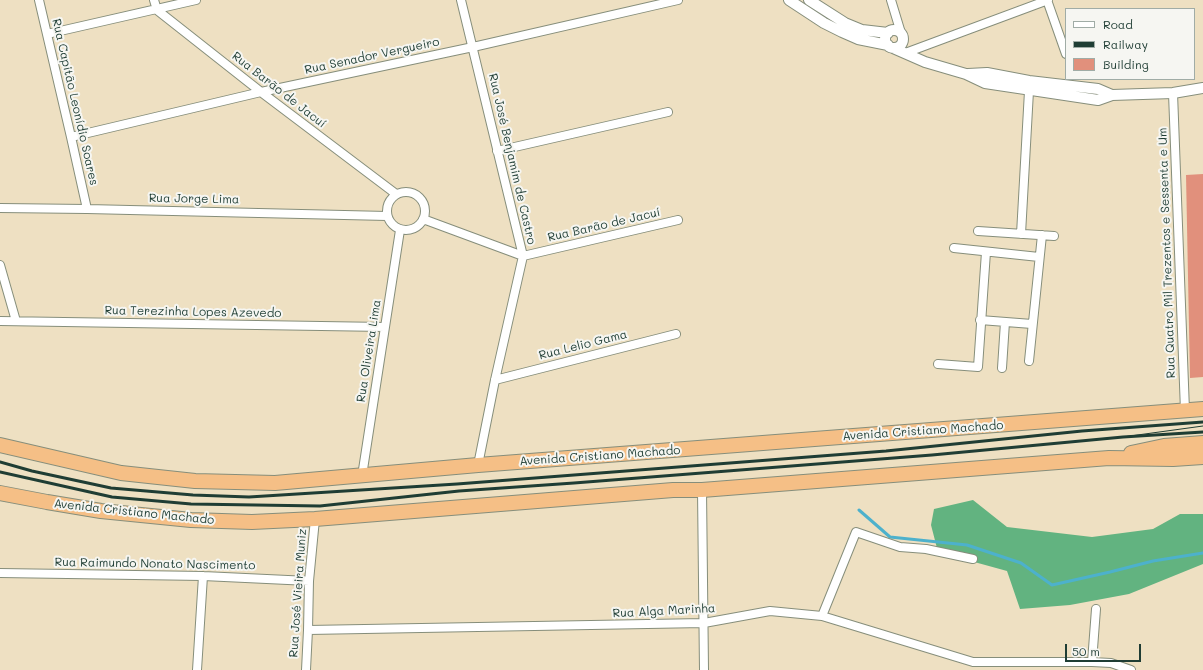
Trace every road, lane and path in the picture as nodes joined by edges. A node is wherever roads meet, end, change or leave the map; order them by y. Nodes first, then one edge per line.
1 (39, 0) edge
2 (154, 0) edge
3 (196, 0) edge
4 (461, 0) edge
5 (678, 0) edge
6 (789, 0) edge
7 (809, 0) edge
8 (891, 0) edge
9 (1047, 0) edge
10 (803, 4) edge
11 (157, 10) junction
12 (47, 34) junction
13 (895, 35) junction
14 (473, 47) junction
15 (891, 47) junction
16 (1065, 51) edge
17 (909, 54) junction
18 (966, 74) junction
19 (1072, 83) edge
20 (1203, 88) edge
21 (1029, 91) junction
22 (261, 92) junction
23 (1173, 94) junction
24 (1112, 95) junction
25 (668, 112) dead end
26 (71, 137) junction
27 (497, 151) junction
28 (396, 194) junction
29 (0, 208) edge
30 (87, 208) junction
31 (387, 216) junction
32 (424, 219) junction
33 (678, 220) dead end
34 (400, 230) junction
35 (978, 231) dead end
36 (1021, 234) junction
37 (1042, 235) junction
38 (1054, 236) dead end
39 (954, 248) dead end
40 (986, 252) junction
41 (522, 256) junction
42 (1039, 257) junction
43 (0, 265) edge
44 (980, 320) junction
45 (0, 321) edge
46 (16, 321) junction
47 (1005, 322) junction
48 (1032, 324) junction
49 (385, 327) junction
50 (676, 334) dead end
51 (1029, 361) dead end
52 (938, 364) dead end
53 (1002, 368) dead end
54 (495, 380) junction
55 (1203, 409) edge
56 (1185, 411) junction
57 (1203, 443) edge
58 (0, 445) edge
59 (1203, 457) edge
60 (1109, 458) junction
61 (478, 465) junction
62 (362, 476) junction
63 (702, 490) junction
64 (0, 493) edge
65 (315, 518) junction
66 (972, 559) dead end
67 (0, 573) edge
68 (203, 576) junction
69 (309, 581) junction
70 (1096, 609) dead end
71 (822, 616) junction
72 (704, 623) junction
73 (308, 630) junction
74 (1092, 662) junction
75 (972, 666) edge
76 (197, 670) edge
77 (306, 670) edge
78 (704, 670) edge
79 (1131, 670) edge

1 - 12 street, Rua Capitão Leonídio Soares
2 - 11 street
3 - 11 street
4 - 14 street, Rua José Benjamim de Castro
5 - 14 street, Rua Senador Vergueiro
6 - 10 street
7 - 13 street
8 - 13 street
9 - 16 street
9 - 17 street
10 - 15 street
11 - 12 street
11 - 22 street, Rua Barão de Jacuí
12 - 26 street, Rua Capitão Leonídio Soares
13 - 15 street
13 - 15 street
13 - 17 street
14 - 22 street, Rua Senador Vergueiro
14 - 27 street, Rua José Benjamim de Castro
15 - 17 street
17 - 18 street
18 - 19 street
18 - 21 street
19 - 24 street
20 - 23 street
21 - 24 street
21 - 36 street
22 - 26 street, Rua Senador Vergueiro
22 - 28 street, Rua Barão de Jacuí
23 - 24 street
23 - 56 street, Rua Quatro Mil Trezentos e Sessenta e Um
25 - 27 street
26 - 30 street, Rua Capitão Leonídio Soares
27 - 41 street, Rua José Benjamim de Castro
28 - 31 street
28 - 32 street
29 - 30 street, Rua Jorge Lima
30 - 31 street, Rua Jorge Lima
31 - 34 street
32 - 34 street
32 - 41 street
33 - 41 street, Rua Barão de Jacuí
34 - 49 street, Rua Oliveira Lima
35 - 36 street
36 - 37 street
37 - 38 street
37 - 42 street
39 - 40 street
40 - 42 street
40 - 44 street
41 - 54 street, Rua José Benjamim de Castro
42 - 48 street
43 - 46 street
44 - 47 street
44 - 52 street
45 - 46 street, Rua Terezinha Lopes Azevedo
46 - 49 street, Rua Terezinha Lopes Azevedo
47 - 48 street
47 - 53 street
48 - 51 street
49 - 62 street, Rua Oliveira Lima
50 - 54 street, Rua Lelio Gama
54 - 61 street, Rua José Benjamim de Castro
55 - 56 highway, Avenida Cristiano Machado
56 - 61 highway, Avenida Cristiano Machado
57 - 60 highway
58 - 62 highway, Avenida Cristiano Machado
59 - 60 highway, Avenida Cristiano Machado
60 - 63 highway, Avenida Cristiano Machado
61 - 62 highway, Avenida Cristiano Machado
63 - 65 highway, Avenida Cristiano Machado
63 - 72 street
64 - 65 highway, Avenida Cristiano Machado
65 - 69 street, Rua José Vieira Muniz
66 - 71 street
67 - 68 street, Rua Raimundo Nonato Nascimento
68 - 69 street, Rua Raimundo Nonato Nascimento
68 - 76 street
69 - 73 street, Rua José Vieira Muniz
70 - 74 street
71 - 72 street, Rua Alga Marinha
71 - 75 street, Rua Alga Marinha
72 - 73 street, Rua Alga Marinha
72 - 78 street
73 - 77 street, Rua José Vieira Muniz
74 - 75 street, Rua Alga Marinha
74 - 79 street, Rua Alga Marinha

